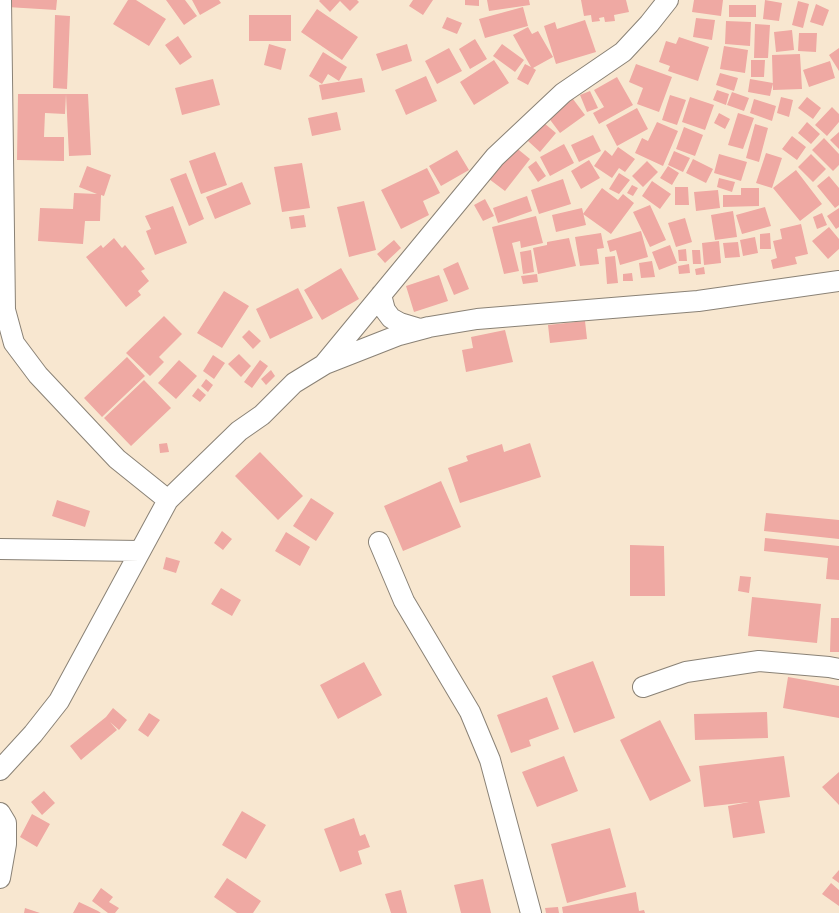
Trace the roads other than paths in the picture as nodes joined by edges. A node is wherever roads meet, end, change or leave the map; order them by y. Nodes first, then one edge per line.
1 (1, 0) edge
2 (668, 0) edge
3 (839, 281) edge
4 (381, 295) junction
5 (420, 329) junction
6 (325, 364) junction
7 (168, 500) junction
8 (380, 542) dead end
9 (0, 549) edge
10 (140, 551) junction
11 (839, 669) edge
12 (643, 687) dead end
13 (0, 770) edge
14 (0, 813) edge
15 (0, 878) edge
16 (531, 913) edge

1 - 7 street
2 - 4 street
3 - 5 street
4 - 5 street
4 - 6 street
5 - 6 street
6 - 7 street
7 - 10 street
8 - 16 street
9 - 10 street
10 - 13 street
11 - 12 street
14 - 15 street

